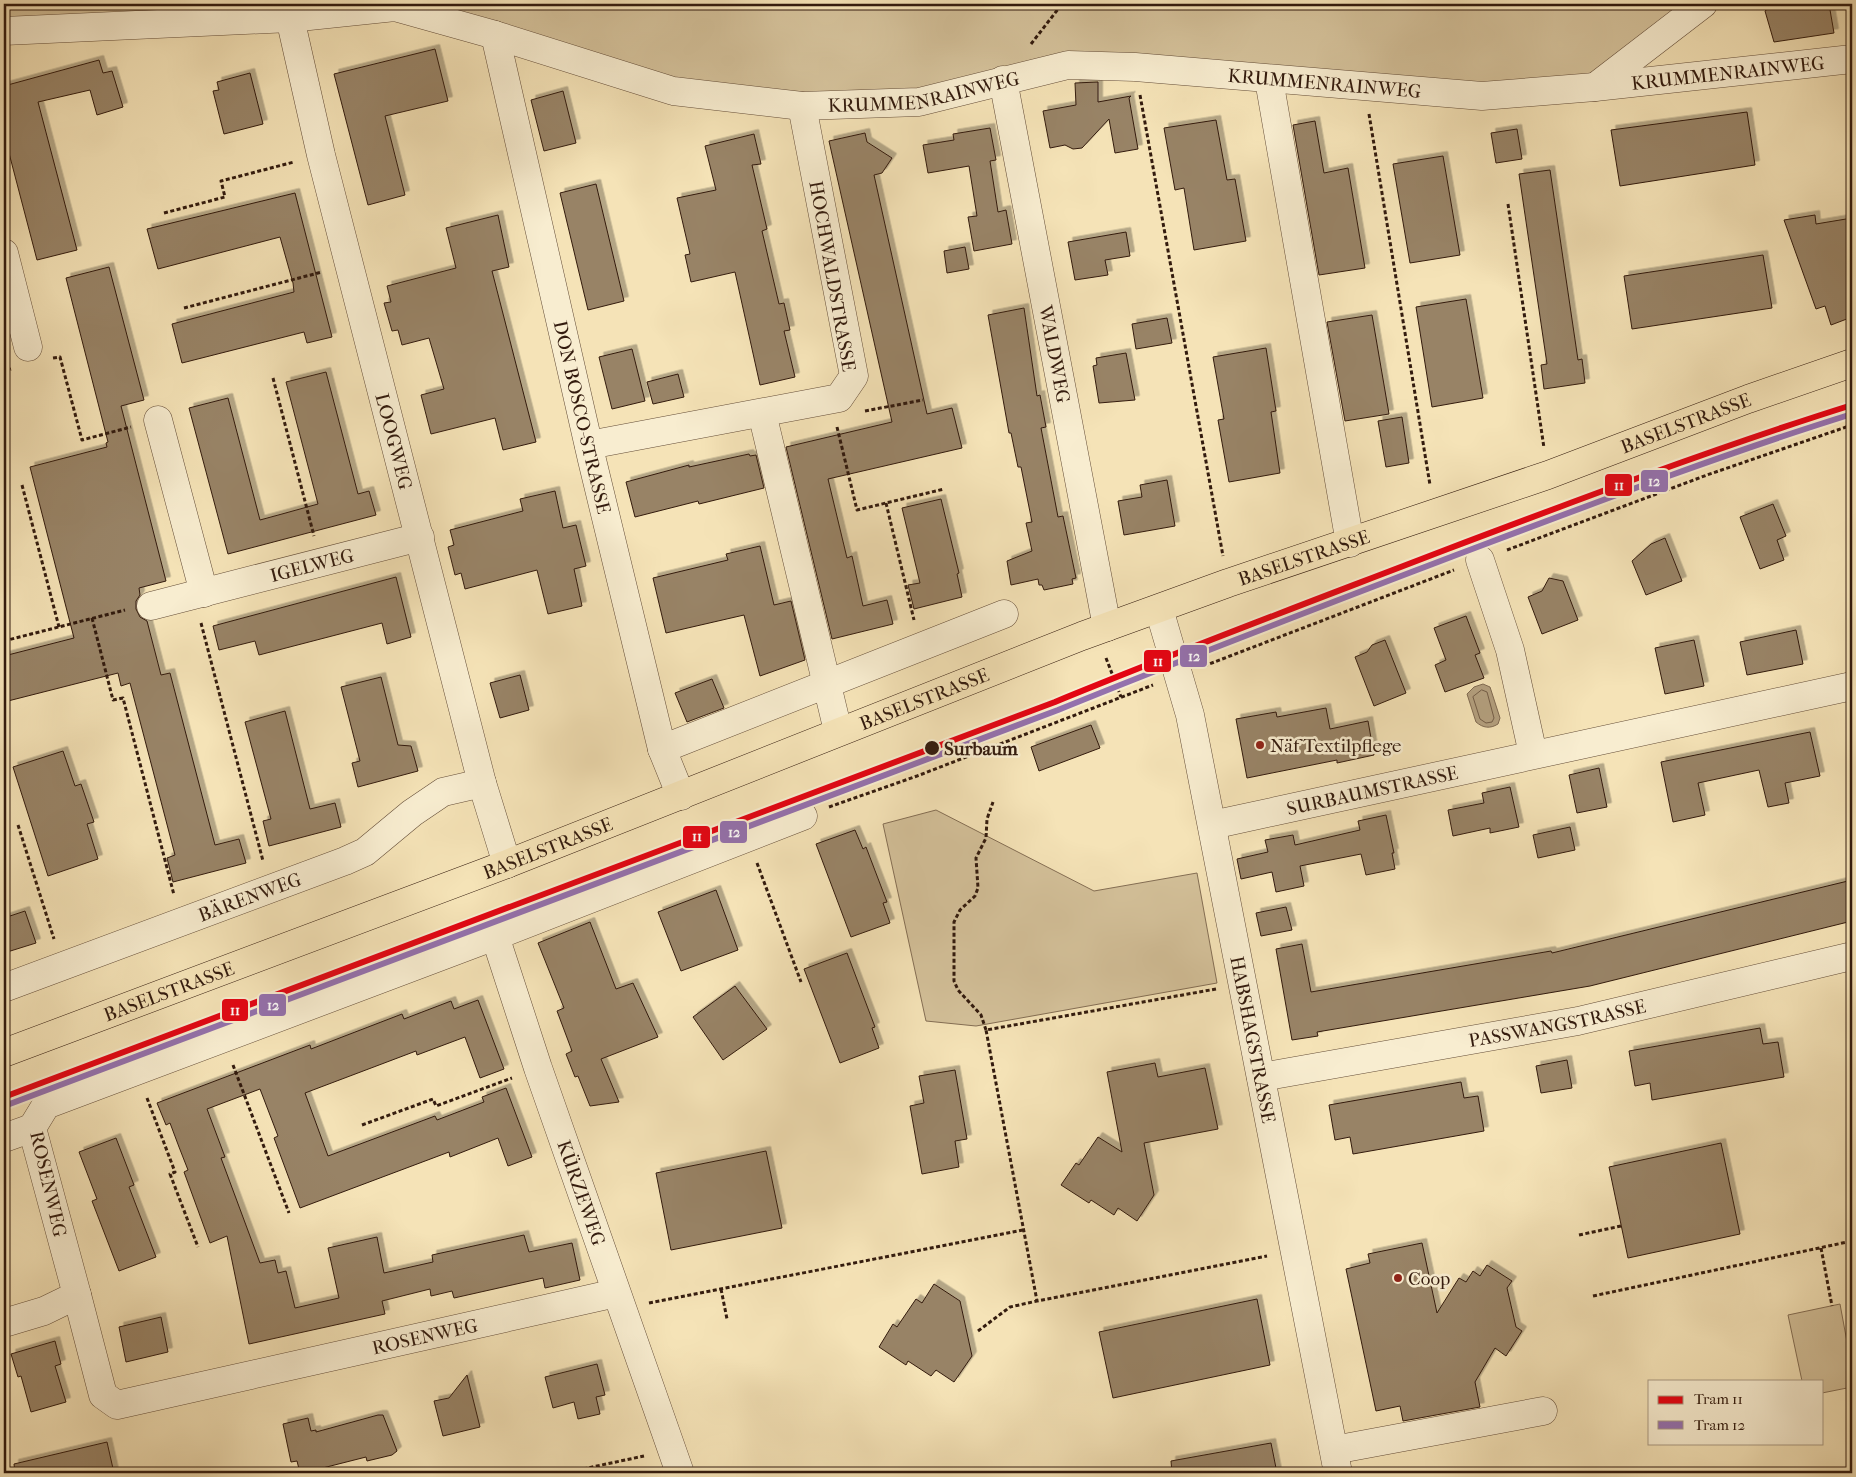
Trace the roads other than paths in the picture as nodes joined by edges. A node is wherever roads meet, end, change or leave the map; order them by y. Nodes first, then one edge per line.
1 (1703, 4) edge
2 (290, 18) junction
3 (4, 31) edge
4 (495, 35) junction
5 (1852, 59) edge
6 (1003, 80) junction
7 (1269, 80) junction
8 (1595, 87) junction
9 (802, 106) junction
10 (4, 253) edge
11 (40, 353) road end
12 (1852, 363) edge
13 (762, 414) junction
14 (158, 420) road end
15 (589, 445) junction
16 (420, 537) junction
17 (1350, 543) junction
18 (1480, 560) dead end
19 (199, 594) junction
20 (152, 606) road end
21 (1159, 609) junction
22 (1004, 614) dead end
23 (1095, 632) junction
24 (826, 684) junction
25 (1852, 686) edge
26 (838, 731) junction
27 (662, 750) junction
28 (1533, 754) junction
29 (482, 783) junction
30 (681, 796) junction
31 (803, 816) road end
32 (1212, 825) junction
33 (507, 864) junction
34 (495, 936) junction
35 (1852, 956) edge
36 (4, 988) edge
37 (4, 1053) edge
38 (1261, 1077) junction
39 (32, 1128) junction
40 (4, 1138) edge
41 (77, 1296) junction
42 (619, 1301) junction
43 (4, 1323) edge
44 (1544, 1411) dead end
45 (1336, 1461) edge
46 (676, 1462) edge

1 - 8 street
2 - 3 street, KRUMMENRAINWEG
2 - 4 street, KRUMMENRAINWEG
2 - 16 street, LOOGWEG
4 - 9 street, KRUMMENRAINWEG
4 - 15 street, DON BOSCO-STRASSE
5 - 8 street, KRUMMENRAINWEG
6 - 7 street, KRUMMENRAINWEG
6 - 9 street, KRUMMENRAINWEG
6 - 23 street, WALDWEG
7 - 8 street, KRUMMENRAINWEG
7 - 17 street
9 - 13 street, HOCHWALDSTRASSE
10 - 11 street
12 - 17 main road, BASELSTRASSE
13 - 15 street, HOCHWALDSTRASSE
13 - 24 street
14 - 19 street
15 - 27 street, DON BOSCO-STRASSE
16 - 19 street, IGELWEG
16 - 29 street, LOOGWEG
17 - 21 main road, BASELSTRASSE
18 - 28 street
19 - 20 street, IGELWEG
21 - 23 main road, BASELSTRASSE
21 - 32 street, HABSHAGSTRASSE
22 - 24 street
23 - 26 main road, BASELSTRASSE
24 - 26 street
24 - 27 street
25 - 28 street, SURBAUMSTRASSE
26 - 30 main road, BASELSTRASSE
27 - 30 street, DON BOSCO-STRASSE
28 - 32 street, SURBAUMSTRASSE
29 - 33 street, LOOGWEG
29 - 36 street, BÄRENWEG
30 - 33 main road, BASELSTRASSE
31 - 34 street, ROSENWEG
32 - 38 street, HABSHAGSTRASSE
33 - 37 main road, BASELSTRASSE
34 - 39 street, ROSENWEG
34 - 42 street, KÜRZEWEG
35 - 38 street, PASSWANGSTRASSE
38 - 45 street, HABSHAGSTRASSE
39 - 40 street
39 - 41 street, ROSENWEG
41 - 42 street, ROSENWEG
41 - 43 street
42 - 46 street, KÜRZEWEG
44 - 45 street

